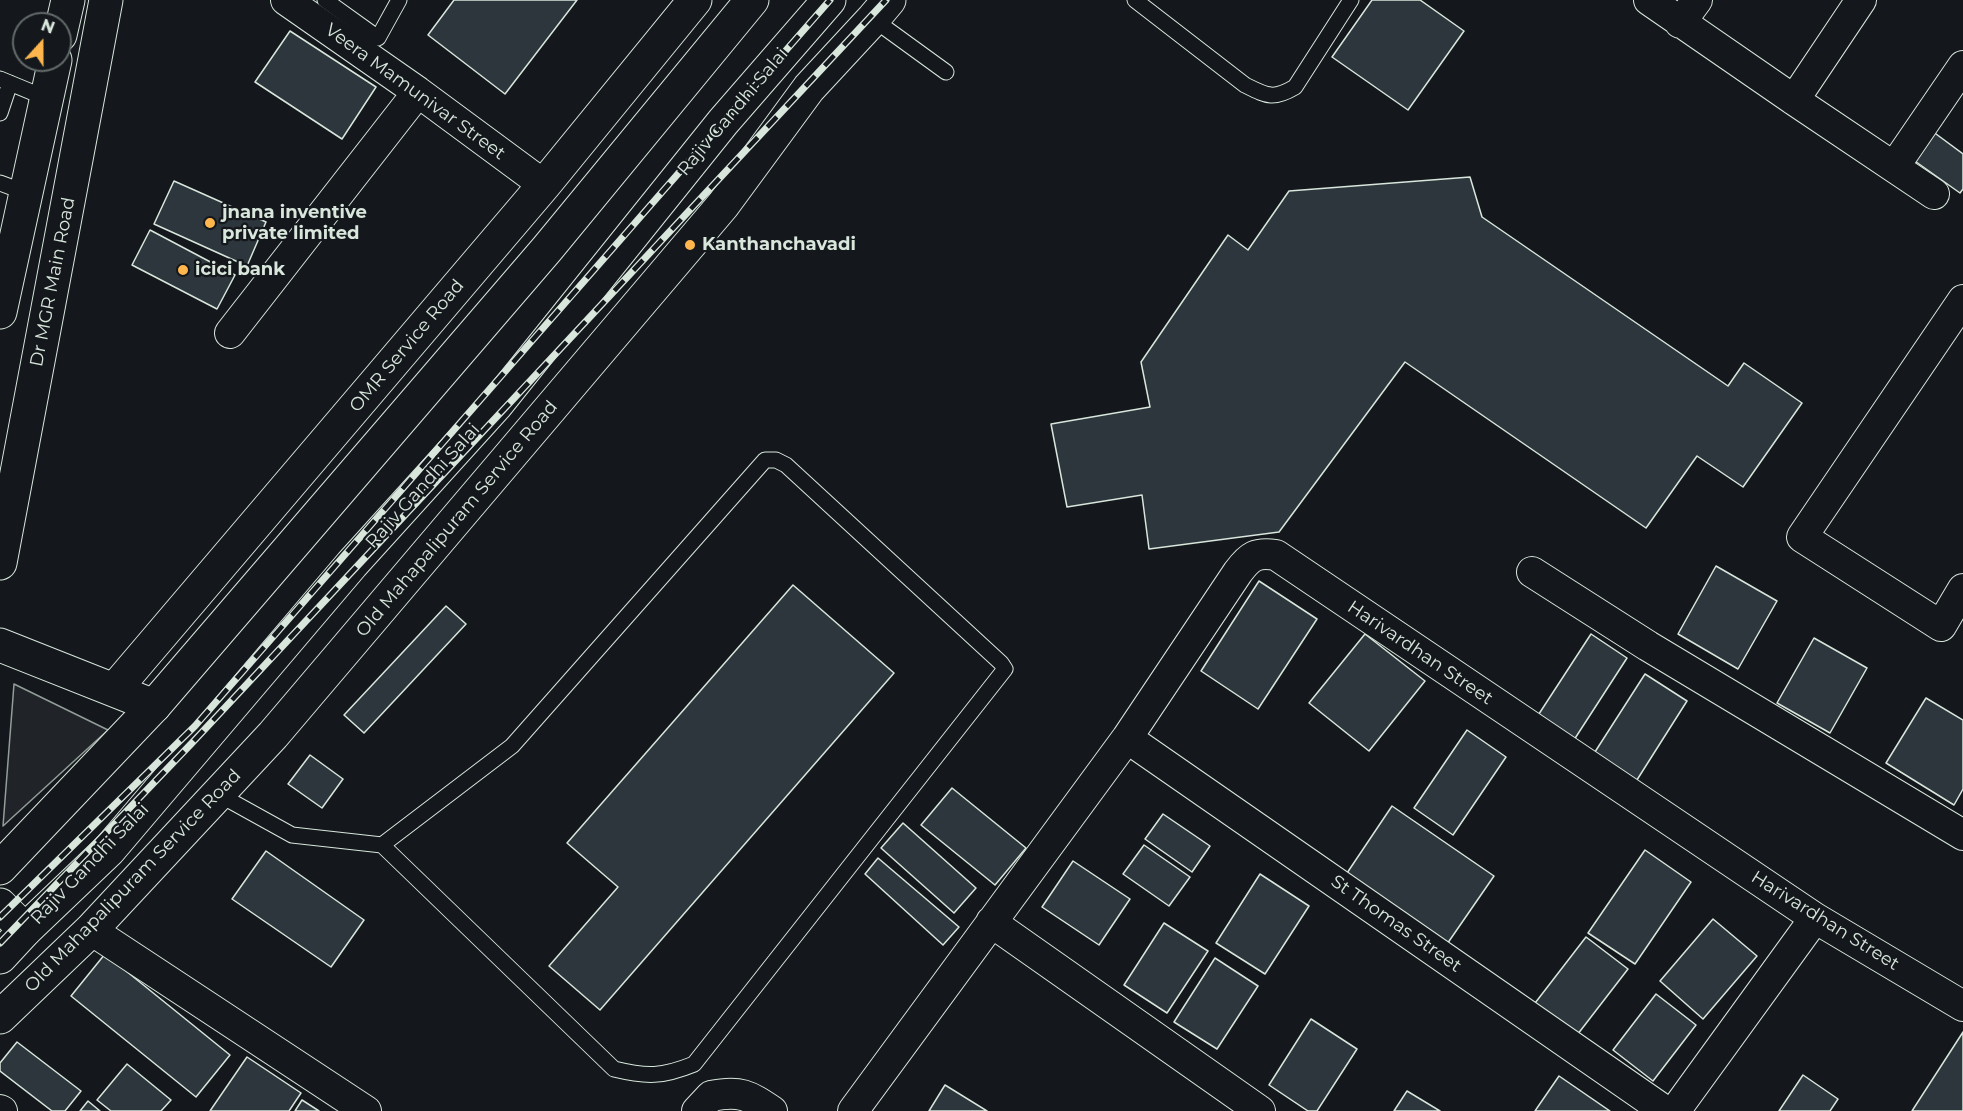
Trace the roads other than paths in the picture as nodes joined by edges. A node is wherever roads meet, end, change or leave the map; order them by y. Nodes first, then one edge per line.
1 (106, 0) edge
2 (286, 0) edge
3 (326, 0) edge
4 (399, 0) edge
5 (695, 0) edge
6 (752, 0) edge
7 (829, 0) edge
8 (1135, 0) edge
9 (1351, 0) edge
10 (1649, 0) edge
11 (1861, 0) edge
12 (881, 10) edge
13 (1689, 11) edge
14 (1963, 66) edge
15 (52, 72) edge
16 (946, 72) dead end
17 (5, 81) edge
18 (418, 92) junction
19 (46, 98) junction
20 (1794, 100) junction
21 (0, 113) edge
22 (1894, 168) junction
23 (544, 185) junction
24 (13, 188) edge
25 (1934, 194) dead end
26 (4, 267) edge
27 (1963, 300) edge
28 (0, 312) edge
29 (230, 333) dead end
30 (0, 563) edge
31 (1532, 572) dead end
32 (1963, 590) edge
33 (0, 645) edge
34 (115, 689) junction
35 (154, 706) junction
36 (1127, 738) junction
37 (218, 794) junction
38 (1963, 835) edge
39 (382, 845) junction
40 (0, 868) edge
41 (0, 905) edge
42 (1815, 918) junction
43 (991, 921) junction
44 (25, 930) junction
45 (91, 930) junction
46 (0, 957) edge
47 (1963, 1006) edge
48 (0, 1017) edge
49 (366, 1111) edge
50 (697, 1111) edge
51 (772, 1111) edge
52 (853, 1111) edge
53 (1260, 1111) edge
54 (1665, 1111) edge
55 (1675, 1111) edge

1 - 30 main road, Dr MGR Main Road
2 - 18 street, Veera Mamunivar Street
3 - 4 lane
5 - 23 main road, OMR Service Road
6 - 35 main road
7 - 44 main road, Rajiv Gandhi Salai
8 - 9 lane
10 - 13 street
11 - 20 street
12 - 16 lane
12 - 37 main road, Old Mahapalipuram Service Road
13 - 20 street
14 - 22 street
15 - 19 main road
17 - 19 lane
17 - 21 lane
18 - 23 street, Veera Mamunivar Street
18 - 29 street
19 - 24 main road
20 - 22 street
22 - 25 street
23 - 34 main road, OMR Service Road
24 - 26 main road
26 - 28 main road
27 - 32 street
31 - 38 street
33 - 34 main road
34 - 35 main road
35 - 40 main road
36 - 42 street, Harivardhan Street
36 - 43 street, Harivardhan Street
36 - 54 street, St Thomas Street
37 - 39 lane
37 - 45 main road, Old Mahapalipuram Service Road
39 - 39 lane
41 - 44 main road
42 - 47 street, Harivardhan Street
42 - 55 street
43 - 52 street, Harivardhan Street
43 - 53 street
44 - 46 main road, Rajiv Gandhi Salai
45 - 48 main road, Old Mahapalipuram Service Road
45 - 49 street
50 - 51 street

